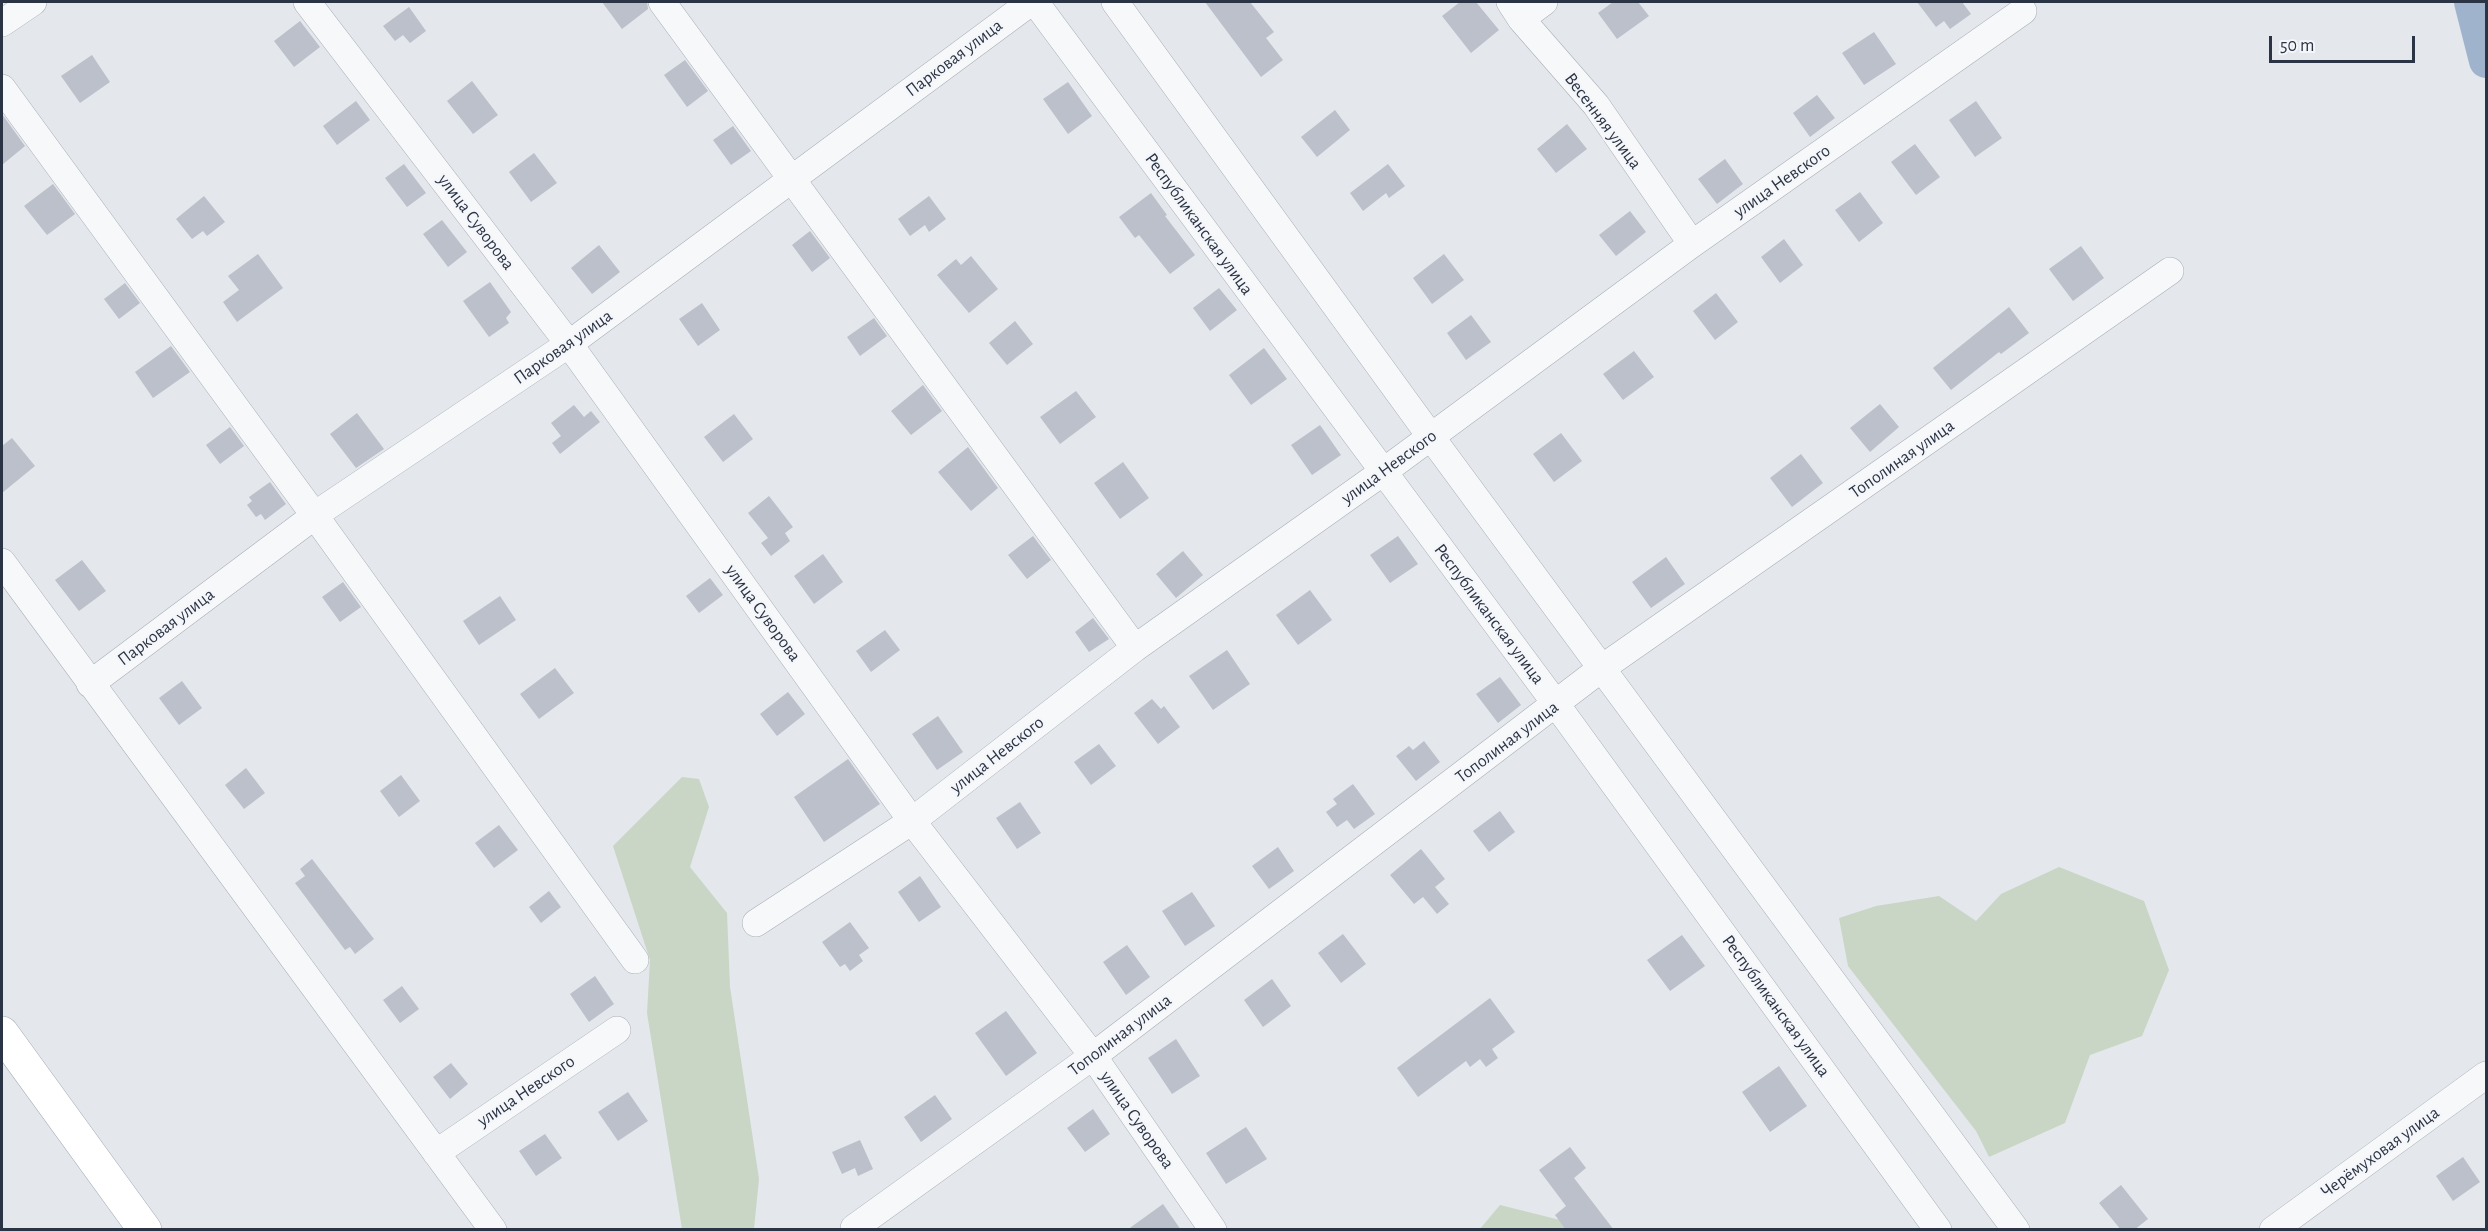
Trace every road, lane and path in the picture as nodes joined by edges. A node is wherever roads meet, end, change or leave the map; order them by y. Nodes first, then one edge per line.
1 (33, 2) edge
2 (307, 2) edge
3 (662, 2) edge
4 (1031, 2) edge
5 (1035, 2) edge
6 (1115, 2) edge
7 (1544, 2) edge
8 (1516, 10) edge
9 (2022, 11) dead end
10 (2, 23) edge
11 (2, 88) edge
12 (791, 180) junction
13 (1692, 244) junction
14 (2170, 271) dead end
15 (569, 344) junction
16 (1431, 437) junction
17 (1383, 472) junction
18 (315, 516) junction
19 (2, 562) edge
20 (1135, 648) junction
21 (1602, 668) junction
22 (90, 684) junction
23 (1556, 704) junction
24 (912, 821) junction
25 (756, 923) dead end
26 (635, 960) dead end
27 (617, 1030) dead end
28 (2, 1034) edge
29 (1093, 1056) junction
30 (2487, 1075) edge
31 (436, 1153) junction
32 (855, 1229) edge
33 (145, 1230) edge
34 (493, 1230) edge
35 (1213, 1230) edge
36 (1938, 1230) edge
37 (2016, 1230) edge
38 (2273, 1230) edge

1 - 10 street
2 - 15 street, улица Суворова
3 - 12 street
4 - 12 street, Парковая улица
5 - 17 street, Республиканская улица
6 - 16 street
7 - 8 street
8 - 13 street, Весенняя улица
9 - 13 street, улица Невского
11 - 18 street
12 - 15 street, Парковая улица
12 - 20 street
13 - 16 street, улица Невского
14 - 21 street, Тополиная улица
15 - 18 street, Парковая улица
15 - 24 street, улица Суворова
16 - 17 street, улица Невского
16 - 21 street
17 - 20 street, улица Невского
17 - 23 street, Республиканская улица
18 - 22 street, Парковая улица
18 - 26 street
19 - 22 street
20 - 24 street, улица Невского
21 - 23 street, Тополиная улица
21 - 37 street
22 - 31 street
23 - 29 street, Тополиная улица
23 - 36 street, Республиканская улица
24 - 25 street, улица Невского
24 - 29 street, улица Суворова
27 - 31 street, улица Невского
28 - 33 main road
29 - 32 street, Тополиная улица
29 - 35 street, улица Суворова
30 - 38 street, Черёмуховая улица
31 - 34 street

